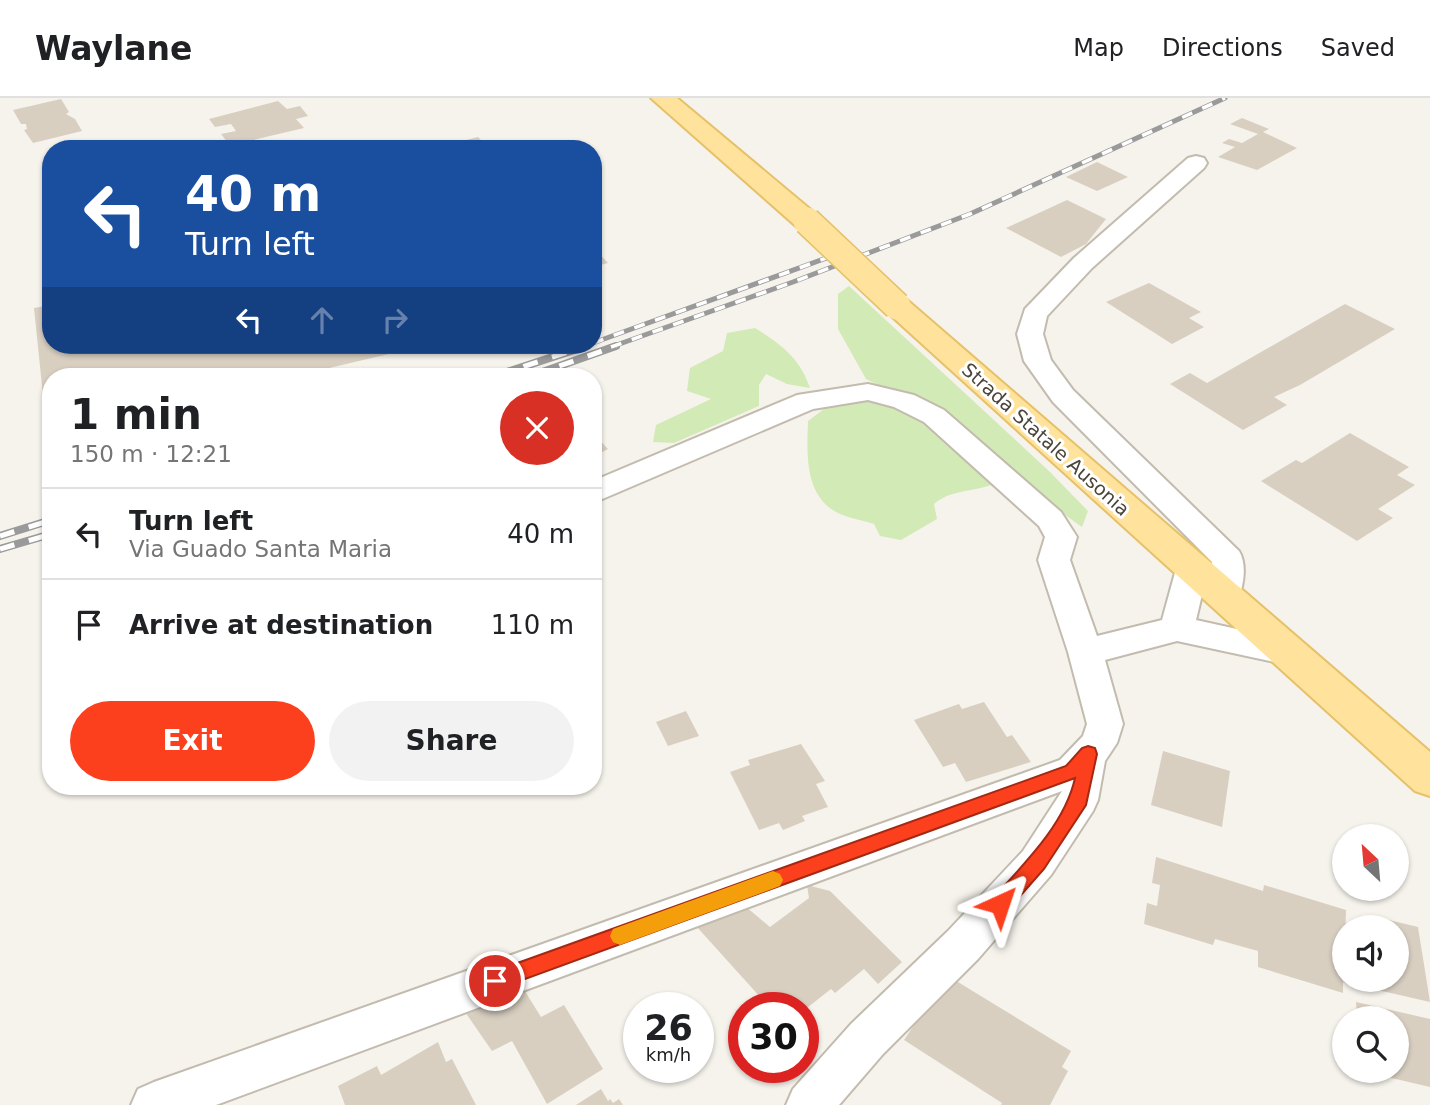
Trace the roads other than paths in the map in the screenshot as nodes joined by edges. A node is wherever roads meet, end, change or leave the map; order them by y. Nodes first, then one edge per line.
1 (663, 98) edge
2 (1196, 163) dead end
3 (602, 489) edge
4 (1192, 569) junction
5 (1223, 597) junction
6 (1177, 629) junction
7 (1284, 651) junction
8 (1085, 652) junction
9 (1088, 754) junction
10 (1430, 778) edge
11 (154, 1105) edge
12 (809, 1105) edge

1 - 4 main road, Strada Statale Ausonia, bridge
2 - 5 street
3 - 8 street
4 - 5 main road, Strada Statale Ausonia
4 - 6 street
5 - 7 main road, Strada Statale Ausonia
6 - 7 street
6 - 8 street
7 - 10 main road, Strada Statale Ausonia
8 - 9 street
9 - 11 street
9 - 12 street

